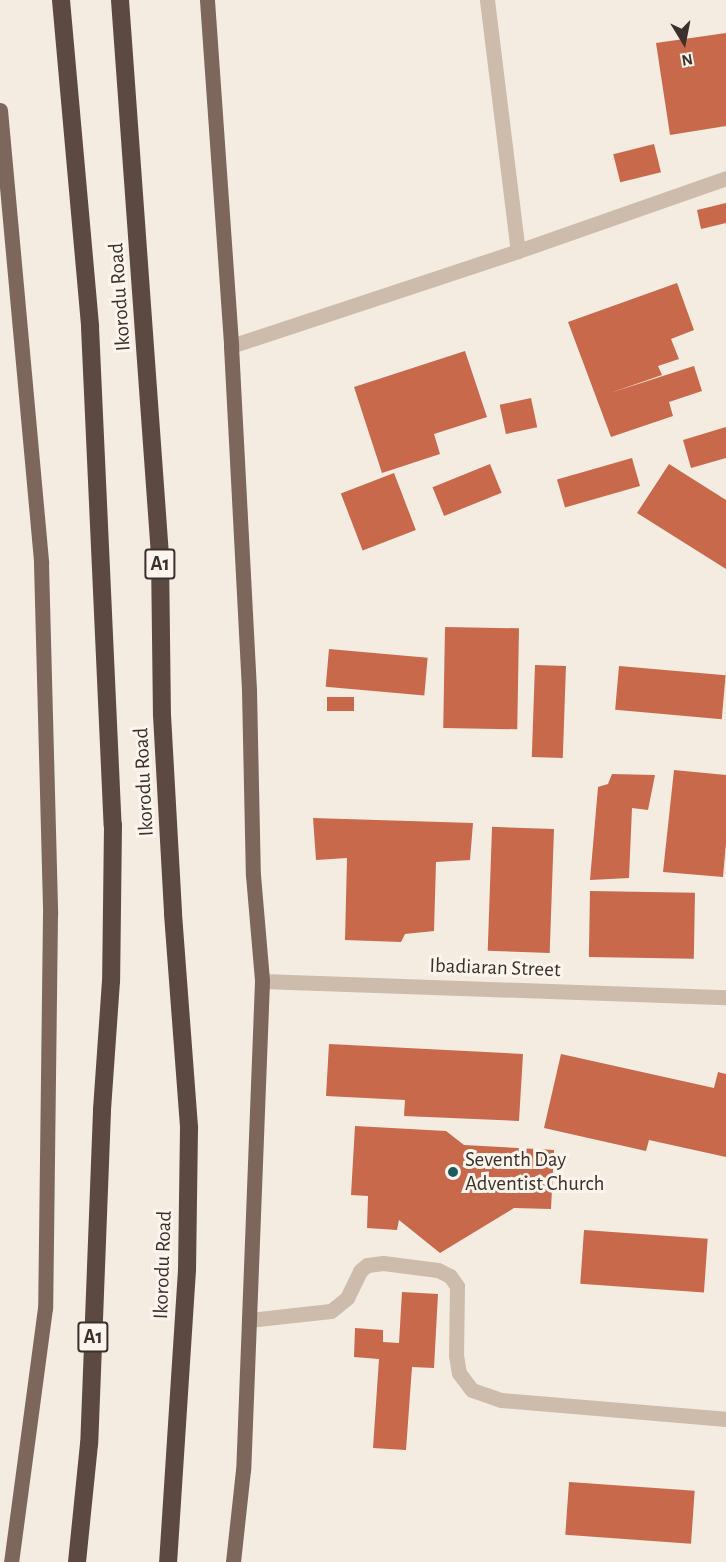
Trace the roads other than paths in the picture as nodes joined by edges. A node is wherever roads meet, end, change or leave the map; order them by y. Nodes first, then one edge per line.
1 (61, 0) edge
2 (120, 0) edge
3 (207, 0) edge
4 (487, 0) edge
5 (0, 120) edge
6 (726, 178) edge
7 (5, 242) edge
8 (518, 251) junction
9 (231, 346) junction
10 (262, 981) junction
11 (726, 997) edge
12 (249, 1320) junction
13 (726, 1419) edge
14 (11, 1562) edge
15 (77, 1562) edge
16 (168, 1562) edge
17 (233, 1562) edge

1 - 15 highway, Ikorodu Road / A1
2 - 16 highway, Ikorodu Road / A1
3 - 9 main road
4 - 8 street
5 - 7 main road
6 - 8 street
7 - 14 main road
8 - 9 street
9 - 10 main road
10 - 11 street, Ibadiaran Street
10 - 12 main road
12 - 13 street
12 - 17 main road

